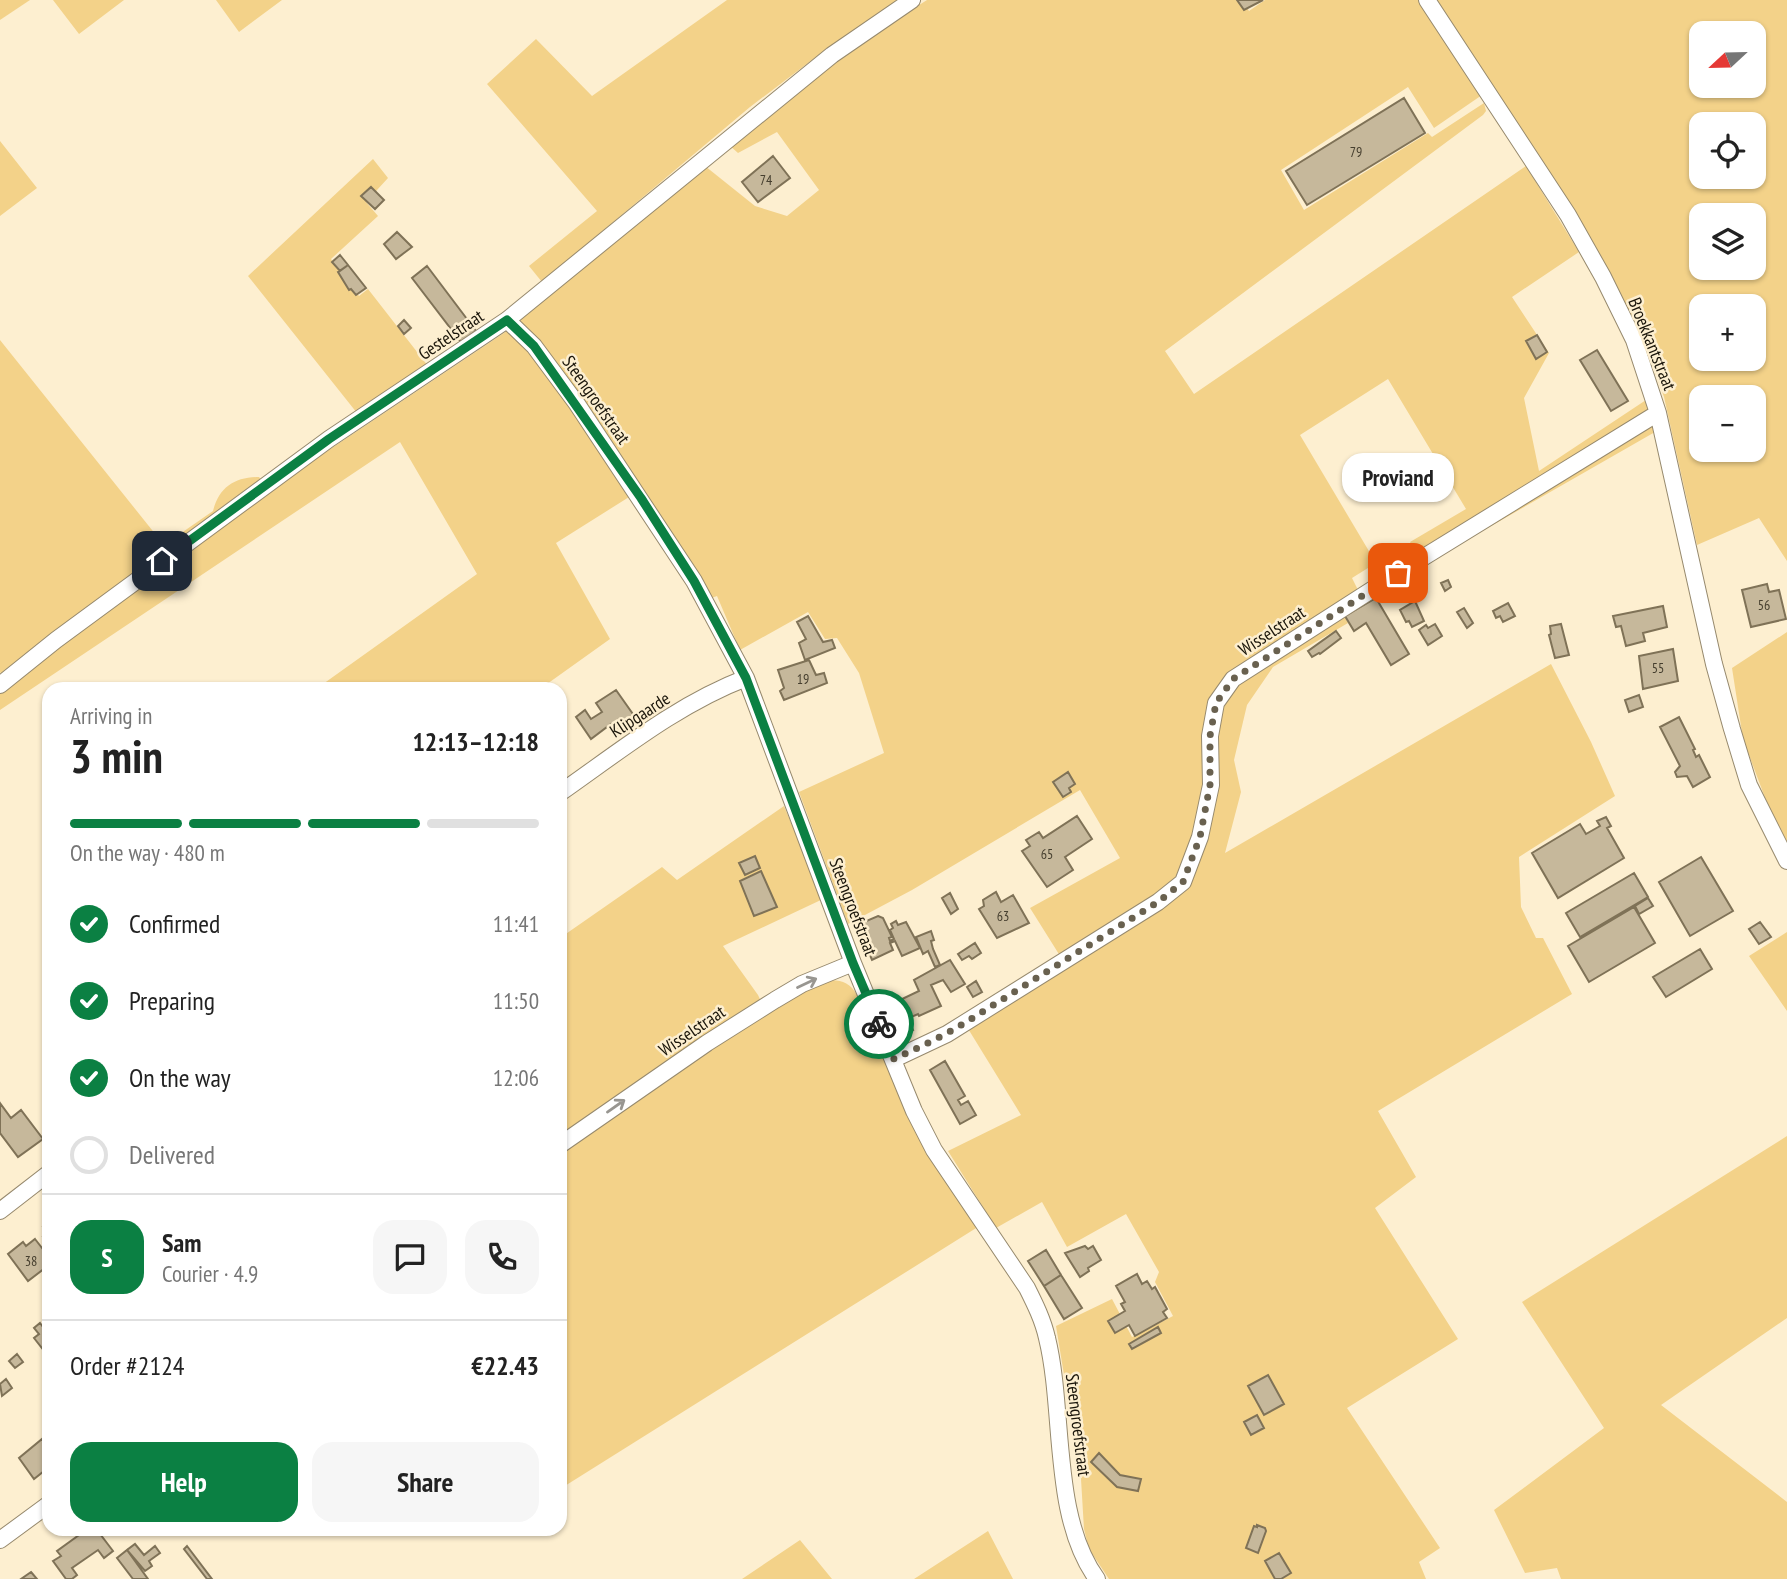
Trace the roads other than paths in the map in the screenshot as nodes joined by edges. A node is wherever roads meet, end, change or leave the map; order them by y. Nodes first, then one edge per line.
1 (912, 0) edge
2 (1427, 0) edge
3 (507, 320) junction
4 (1658, 413) junction
5 (746, 678) junction
6 (0, 685) edge
7 (567, 788) edge
8 (1787, 862) edge
9 (853, 963) junction
10 (894, 1059) junction
11 (567, 1140) edge
12 (42, 1178) edge
13 (0, 1211) edge
14 (42, 1509) edge
15 (0, 1540) edge
16 (1097, 1579) edge

1 - 3 street, Gestelstraat
2 - 4 street, Broekkantstraat
3 - 5 street, Steengroefstraat
3 - 6 street, Gestelstraat
4 - 8 street, Broekkantstraat
4 - 10 street, Wisselstraat
5 - 7 street, Klipgaarde
5 - 9 street, Steengroefstraat
9 - 10 street, Steengroefstraat
11 -> 9 street, Wisselstraat
10 - 16 street, Steengroefstraat
12 - 13 street
14 - 15 street

